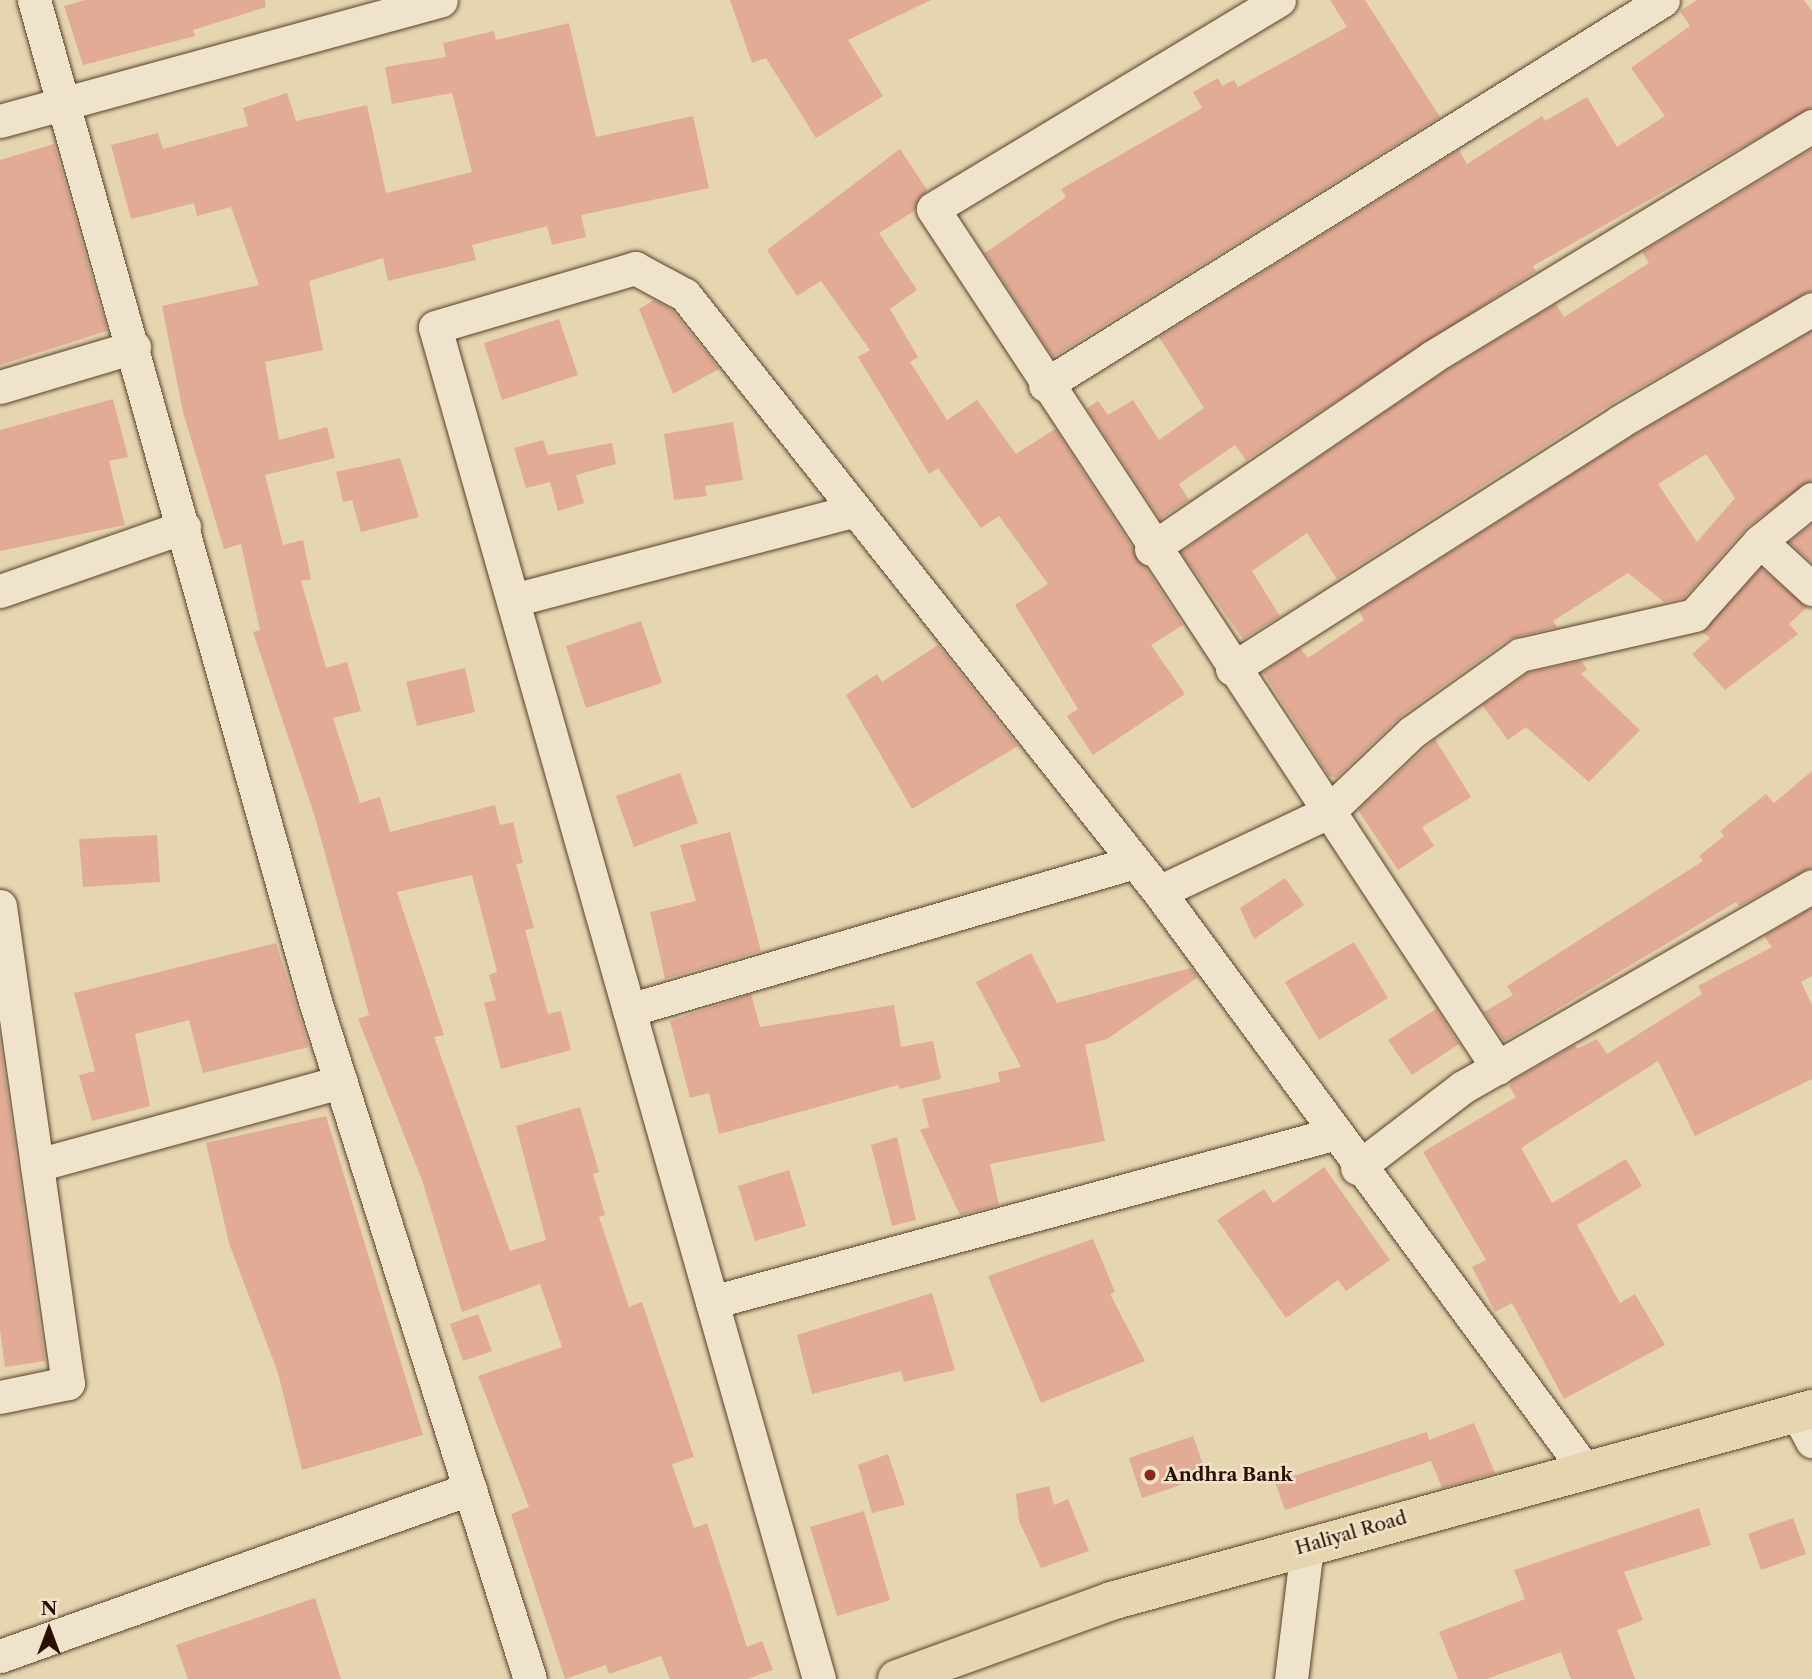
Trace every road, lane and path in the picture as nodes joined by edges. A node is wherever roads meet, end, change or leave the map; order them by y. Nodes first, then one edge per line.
1 (34, 0) edge
2 (441, 0) edge
3 (1279, 0) edge
4 (1663, 0) edge
5 (64, 100) junction
6 (0, 121) edge
7 (1812, 126) edge
8 (1812, 309) edge
9 (134, 347) junction
10 (1045, 385) junction
11 (0, 387) edge
12 (1812, 499) edge
13 (853, 510) junction
14 (184, 527) junction
15 (1760, 541) junction
16 (1151, 549) junction
17 (1812, 589) edge
18 (0, 591) edge
19 (513, 600) junction
20 (1232, 669) junction
21 (1327, 812) junction
22 (1131, 863) junction
23 (1812, 886) edge
24 (1158, 892) junction
25 (0, 906) edge
26 (629, 1010) junction
27 (1498, 1068) junction
28 (341, 1082) junction
29 (1333, 1134) junction
30 (37, 1165) junction
31 (1357, 1168) junction
32 (712, 1302) junction
33 (0, 1397) edge
34 (1807, 1421) edge
35 (1583, 1467) junction
36 (470, 1489) junction
37 (1307, 1546) junction
38 (0, 1656) edge
39 (530, 1679) edge
40 (819, 1679) edge
41 (897, 1679) edge
42 (1291, 1679) edge

1 - 5 street
2 - 5 street
3 - 10 street
4 - 10 street
5 - 6 street
5 - 9 street
7 - 16 street
8 - 20 street
9 - 11 street
9 - 14 street
10 - 16 street
12 - 15 street
13 - 19 street
13 - 19 street
13 - 22 street
14 - 18 street
14 - 28 street
15 - 17 street
15 - 21 street
16 - 20 street
19 - 26 street
20 - 21 street
21 - 24 street
21 - 27 street
22 - 24 street
22 - 26 street
23 - 27 street
24 - 29 street
25 - 30 street
26 - 32 street
27 - 31 street
28 - 30 street
28 - 36 street
29 - 31 street
29 - 32 street
30 - 33 street
31 - 35 street
32 - 40 street
34 - 35 main road, Haliyal Road
35 - 37 main road, Haliyal Road
36 - 38 street
36 - 39 street
37 - 41 main road, Haliyal Road
37 - 42 street

